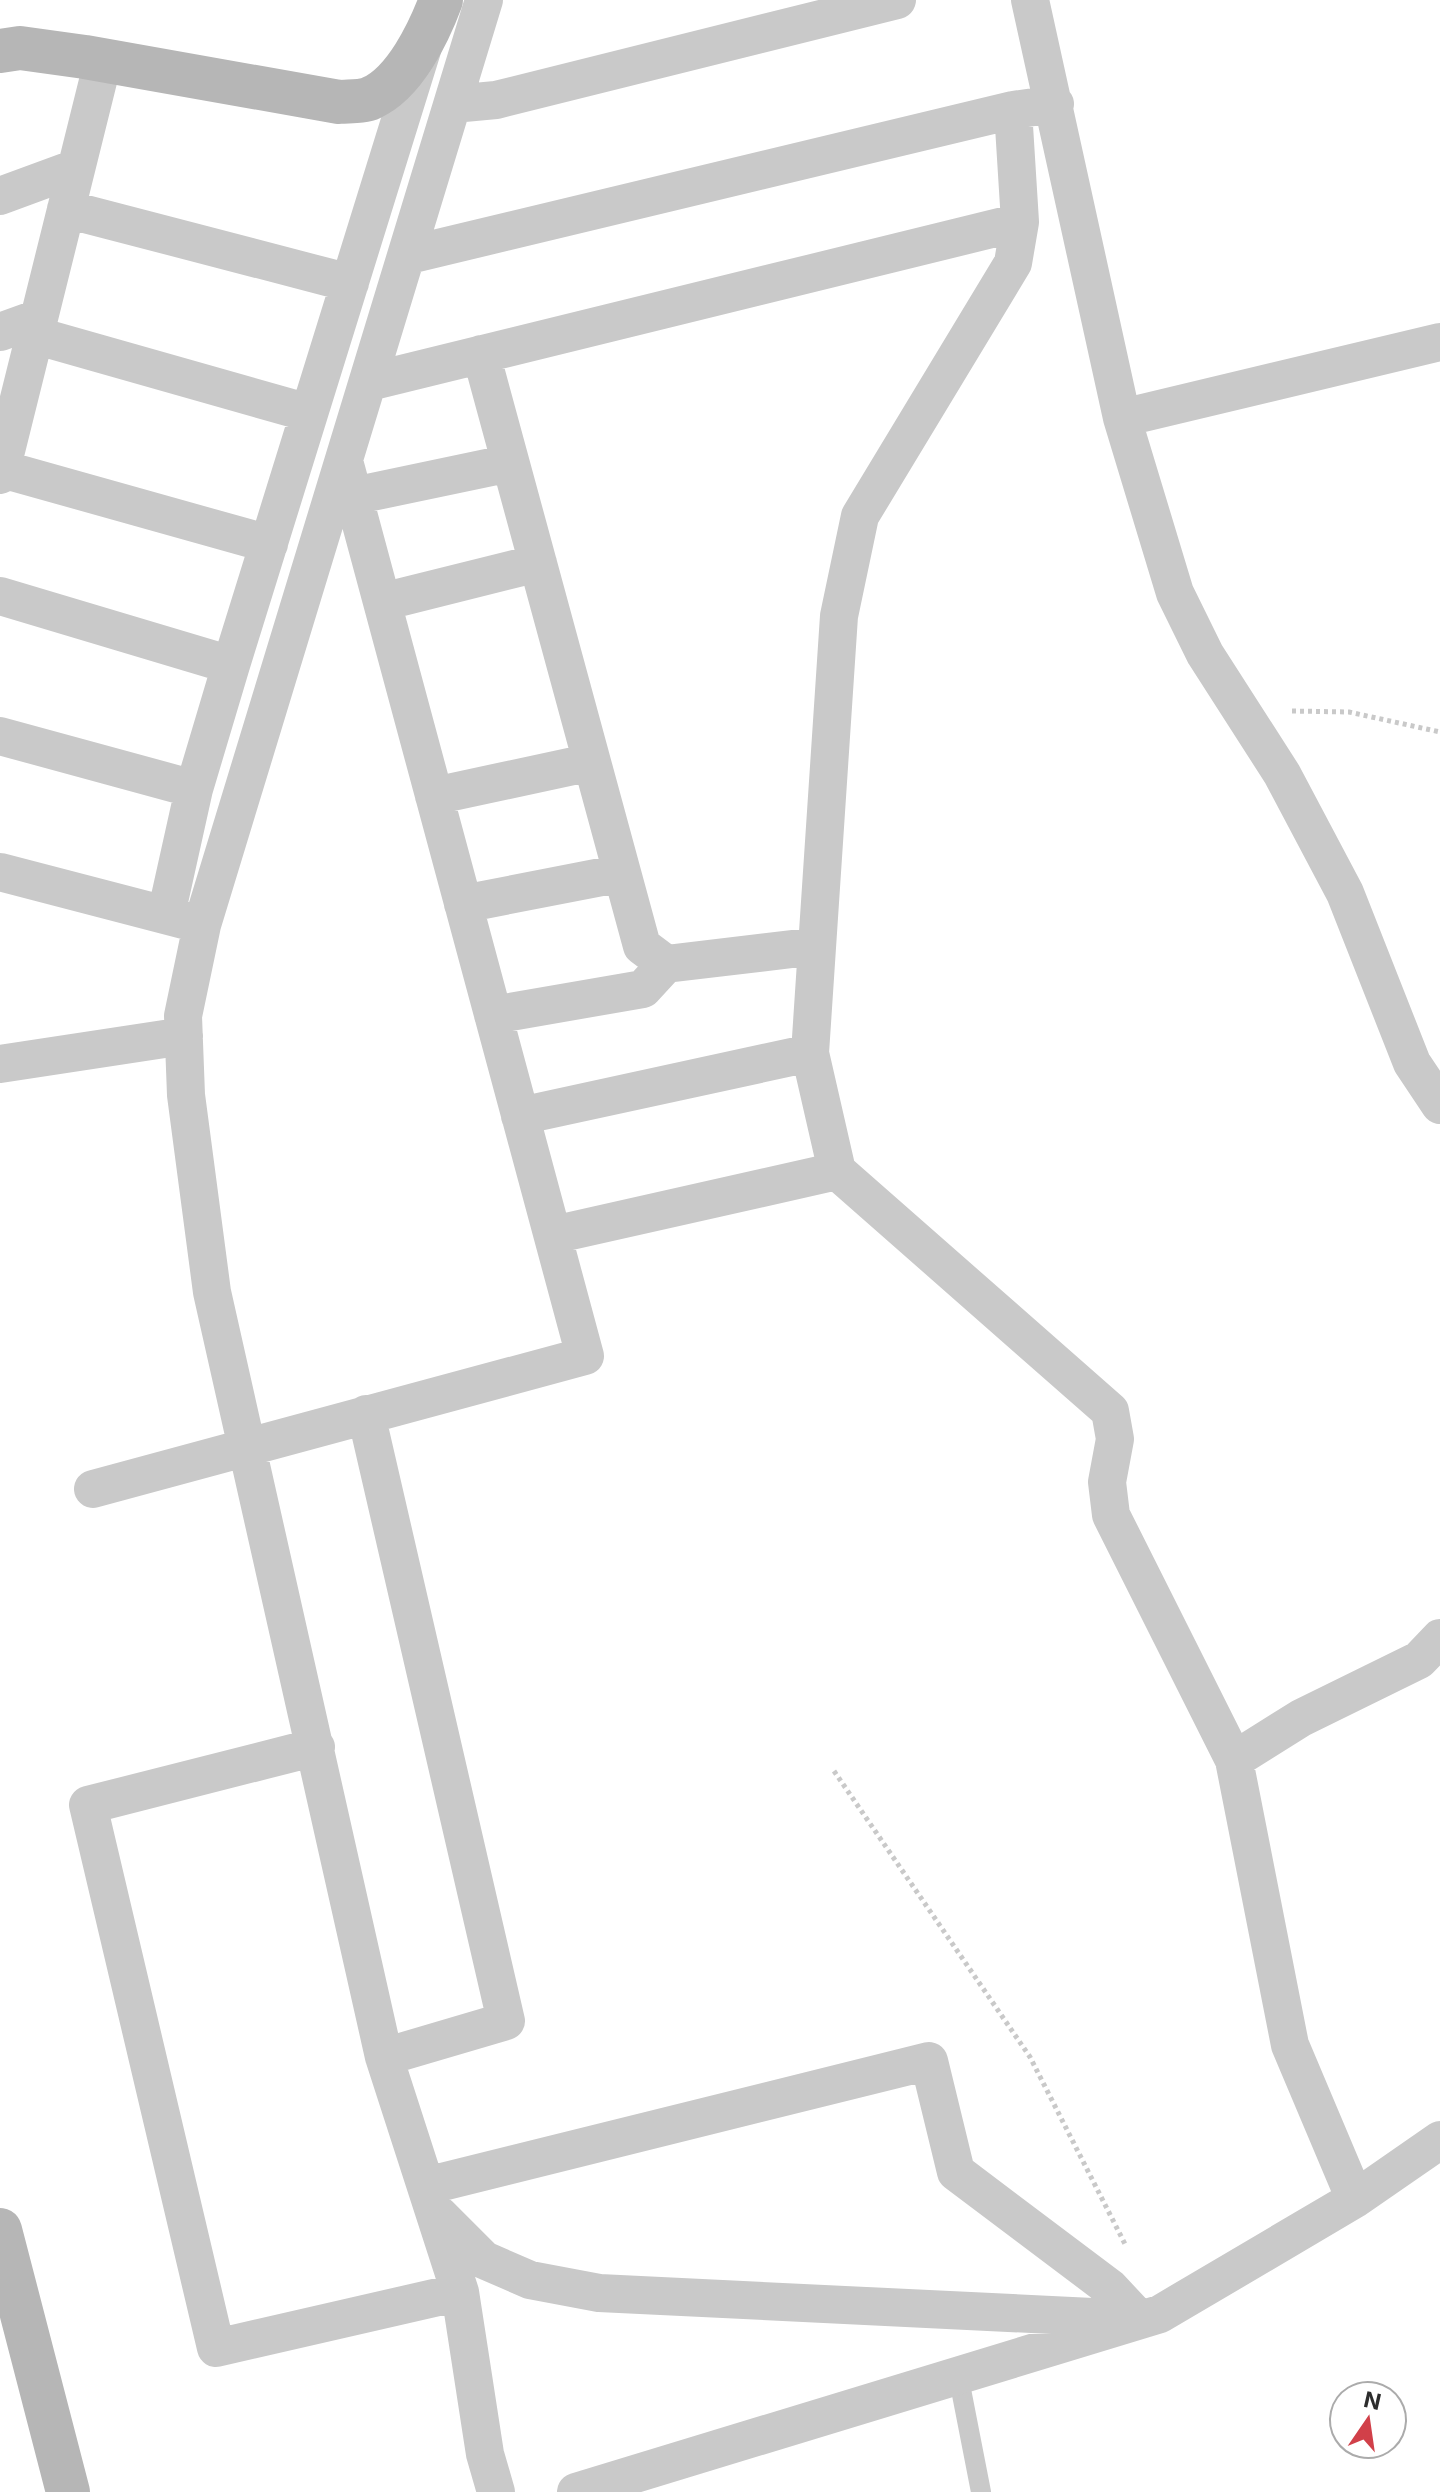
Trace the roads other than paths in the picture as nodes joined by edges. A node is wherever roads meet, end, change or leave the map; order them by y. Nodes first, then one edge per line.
1 (441, 0) edge
2 (484, 0) edge
3 (897, 0) edge
4 (1030, 0) edge
5 (425, 41) junction
6 (0, 51) edge
7 (103, 61) junction
8 (1055, 104) junction
9 (1013, 110) junction
10 (401, 118) junction
11 (448, 121) junction
12 (76, 168) junction
13 (0, 196) edge
14 (66, 209) junction
15 (1020, 222) junction
16 (409, 255) junction
17 (350, 283) junction
18 (24, 328) edge
19 (1440, 342) edge
20 (481, 354) junction
21 (369, 382) junction
22 (309, 413) junction
23 (1122, 418) junction
24 (510, 463) junction
25 (1, 472) edge
26 (348, 478) junction
27 (269, 544) junction
28 (538, 563) junction
29 (0, 596) edge
30 (382, 602) junction
31 (231, 665) junction
32 (0, 736) edge
33 (592, 762) junction
34 (194, 789) junction
35 (434, 796) junction
36 (0, 872) edge
37 (622, 873) junction
38 (463, 904) junction
39 (166, 915) junction
40 (202, 925) junction
41 (817, 946) junction
42 (666, 964) junction
43 (493, 1015) junction
44 (184, 1036) junction
45 (810, 1053) junction
46 (0, 1064) edge
47 (1440, 1105) edge
48 (520, 1116) junction
49 (837, 1171) junction
50 (553, 1235) junction
51 (366, 1414) junction
52 (245, 1446) junction
53 (93, 1489) dead end
54 (1440, 1638) edge
55 (316, 1747) junction
56 (1234, 1760) junction
57 (384, 2057) junction
58 (1440, 2140) edge
59 (430, 2198) junction
60 (1355, 2199) junction
61 (0, 2230) edge
62 (460, 2292) junction
63 (1150, 2317) junction
64 (958, 2374) junction
65 (68, 2492) edge
66 (496, 2492) edge
67 (576, 2492) edge
68 (981, 2492) edge

1 - 5 street
2 - 11 street
3 - 11 street
4 - 8 street
5 - 7 street
5 - 10 street
6 - 7 street
7 - 12 street
8 - 9 street
8 - 23 street
9 - 15 street
9 - 16 street
10 - 11 street
10 - 17 street
11 - 16 street
12 - 13 street
12 - 14 street
14 - 17 street
14 - 18 street
15 - 20 street
15 - 41 street
16 - 21 street
17 - 22 street
18 - 22 street
18 - 25 street
19 - 23 street
20 - 21 street
20 - 24 street
21 - 26 street
22 - 27 street
23 - 47 street
24 - 26 street
24 - 28 street
25 - 27 street
26 - 30 street
26 - 40 street
27 - 31 street
28 - 30 street
28 - 33 street
29 - 31 street
30 - 35 street
31 - 34 street
32 - 34 street
33 - 35 street
33 - 37 street
34 - 39 street
35 - 38 street
36 - 39 street
37 - 38 street
37 - 42 street
38 - 43 street
39 - 40 street
40 - 44 street
41 - 42 street
41 - 45 street
42 - 43 street
43 - 48 street
44 - 46 street
44 - 52 street
45 - 48 street
45 - 49 street
48 - 50 street
49 - 50 street
49 - 56 street
50 - 51 street
51 - 52 street
51 - 57 street
52 - 53 street
52 - 55 street
54 - 56 street
55 - 57 street
55 - 62 street
56 - 60 street
57 - 59 street
58 - 60 street
59 - 62 street
59 - 63 street
59 - 63 street
60 - 63 street
61 - 65 street
62 - 66 street
63 - 64 street
64 - 67 street
64 - 68 lane

